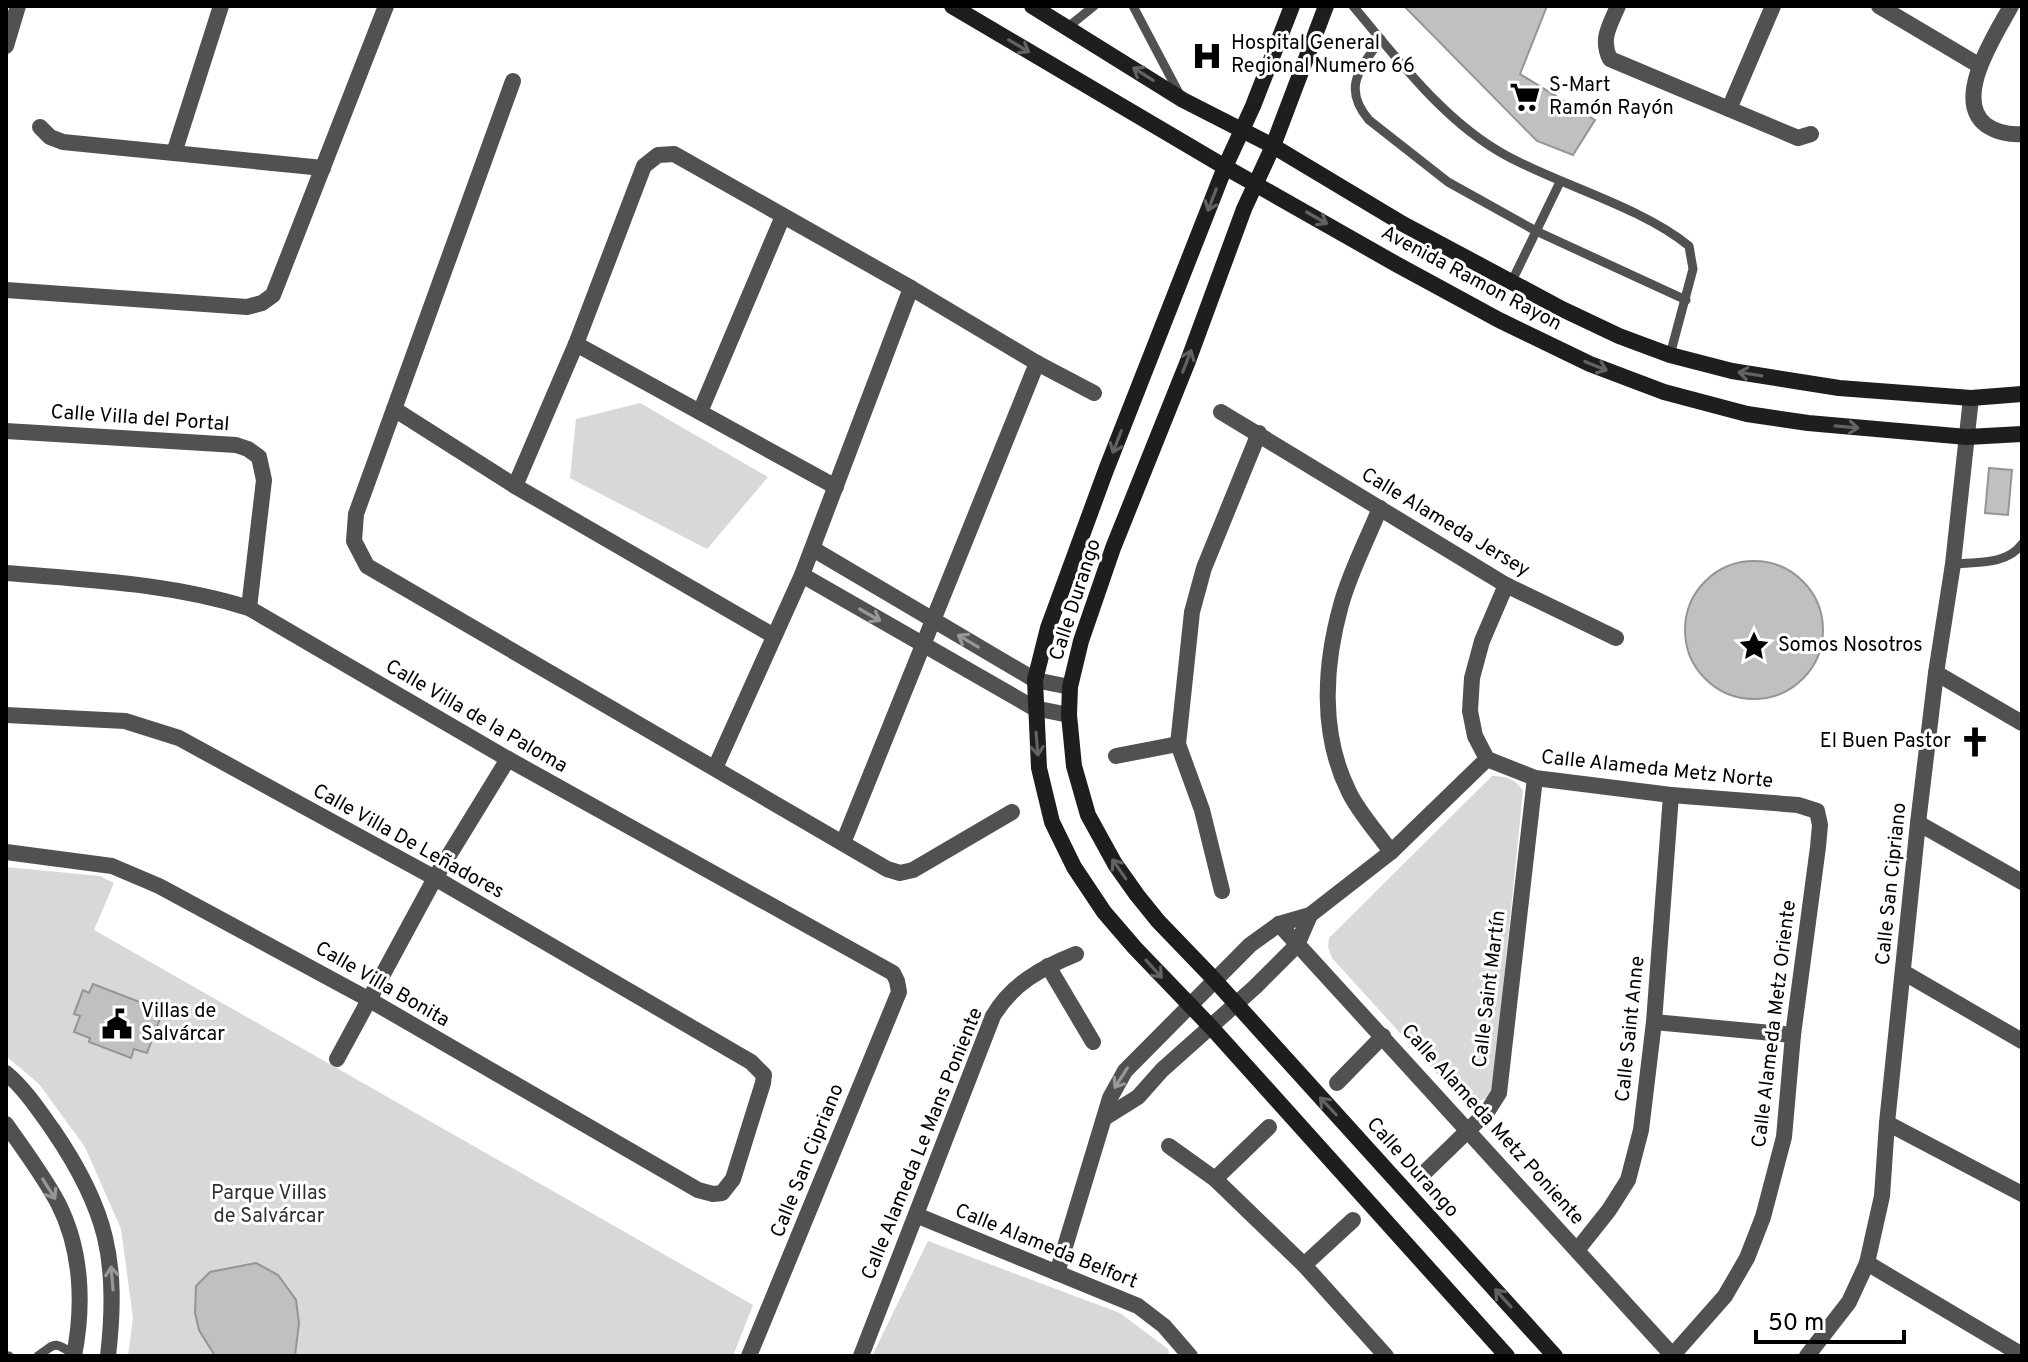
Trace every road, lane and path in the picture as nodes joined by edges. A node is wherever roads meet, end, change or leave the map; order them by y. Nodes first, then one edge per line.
1 (18, 6) edge
2 (221, 6) edge
3 (386, 6) edge
4 (952, 6) edge
5 (1032, 6) edge
6 (1094, 6) edge
7 (1133, 6) edge
8 (1292, 6) edge
9 (1326, 6) edge
10 (1353, 6) edge
11 (1618, 6) edge
12 (1773, 6) edge
13 (1879, 6) edge
14 (2011, 6) edge
15 (1068, 27) junction
16 (1381, 39) junction
17 (6, 46) edge
18 (1980, 66) junction
19 (513, 81) dead end
20 (1183, 100) junction
21 (1729, 109) junction
22 (40, 127) dead end
23 (1242, 129) junction
24 (1811, 134) dead end
25 (2022, 134) edge
26 (1273, 146) junction
27 (174, 153) junction
28 (1225, 167) junction
29 (323, 168) junction
30 (1560, 182) junction
31 (1255, 183) junction
32 (783, 216) junction
33 (1536, 231) junction
34 (1511, 283) junction
35 (911, 288) junction
36 (6, 290) edge
37 (1686, 300) junction
38 (576, 344) junction
39 (1670, 355) junction
40 (1037, 363) junction
41 (1094, 393) dead end
42 (2022, 394) edge
43 (1971, 398) junction
44 (394, 409) junction
45 (700, 412) junction
46 (1221, 412) dead end
47 (6, 431) edge
48 (1259, 433) junction
49 (2022, 434) edge
50 (1967, 437) junction
51 (515, 486) junction
52 (836, 487) junction
53 (1380, 508) junction
54 (2022, 544) edge
55 (813, 549) junction
56 (1953, 564) junction
57 (6, 573) edge
58 (802, 575) junction
59 (1506, 585) junction
60 (249, 608) junction
61 (933, 620) junction
62 (774, 636) junction
63 (1616, 638) dead end
64 (923, 646) junction
65 (1936, 673) junction
66 (1035, 680) junction
67 (1070, 687) junction
68 (1034, 708) junction
69 (6, 715) edge
70 (1069, 715) junction
71 (2022, 723) edge
72 (1178, 744) junction
73 (1116, 756) dead end
74 (508, 759) junction
75 (1487, 759) junction
76 (715, 768) junction
77 (1535, 778) junction
78 (1671, 795) junction
79 (1817, 811) joint
80 (1012, 812) dead end
81 (1918, 823) junction
82 (843, 843) junction
83 (6, 852) edge
84 (1391, 852) junction
85 (435, 878) junction
86 (2022, 882) edge
87 (1222, 891) dead end
88 (1310, 915) junction
89 (1279, 924) junction
90 (1297, 945) junction
91 (1076, 954) dead end
92 (1048, 966) junction
93 (1903, 972) junction
94 (1214, 980) junction
95 (897, 981) joint
96 (368, 999) junction
97 (1188, 1005) junction
98 (1235, 1005) junction
99 (1654, 1022) junction
100 (1211, 1027) junction
101 (1793, 1035) junction
102 (1383, 1036) junction
103 (2022, 1041) edge
104 (1093, 1042) dead end
105 (1142, 1052) junction
106 (337, 1059) dead end
107 (1162, 1070) junction
108 (6, 1073) edge
109 (1337, 1083) dead end
110 (1106, 1117) junction
111 (1887, 1123) junction
112 (6, 1124) edge
113 (1269, 1127) dead end
114 (1468, 1131) junction
115 (1169, 1146) dead end
116 (1422, 1175) dead end
117 (1215, 1179) junction
118 (722, 1193) joint
119 (2022, 1194) edge
120 (916, 1215) junction
121 (1353, 1220) dead end
122 (1578, 1249) junction
123 (1867, 1263) junction
124 (1304, 1265) junction
125 (1057, 1273) junction
126 (74, 1355) edge
127 (2022, 1355) edge
128 (38, 1356) edge
129 (108, 1356) edge
130 (749, 1356) edge
131 (861, 1356) edge
132 (1190, 1356) edge
133 (1386, 1356) edge
134 (1507, 1356) edge
135 (1555, 1356) edge
136 (1672, 1356) edge
137 (1807, 1356) edge

1 - 17 street
2 - 27 street
3 - 29 street
4 -> 28 main road, Avenida Ramon Rayon
5 - 15 main road, Avenida Ramon Rayon
6 - 15 lane
7 - 20 lane
8 - 23 main road, Calle Durango
9 - 26 main road, Calle Durango
10 - 16 lane
11 - 21 street
12 - 21 street
13 - 18 street
14 - 18 street
20 -> 15 main road, Avenida Ramon Rayon
16 - 30 lane
16 - 33 lane
18 - 25 street
19 - 44 street
20 - 23 main road, Avenida Ramon Rayon
21 - 24 street
22 - 27 street
23 - 26 main road, Avenida Ramon Rayon
23 - 28 main road, Calle Durango
26 - 31 main road, Calle Durango
26 - 34 main road, Avenida Ramon Rayon
27 - 29 street
28 - 31 main road, Avenida Ramon Rayon
28 -> 66 main road, Calle Durango
29 - 36 street
30 - 33 lane
30 - 37 lane
31 -> 50 main road, Avenida Ramon Rayon
67 -> 31 main road, Calle Durango
32 - 35 street
32 - 38 street
32 - 45 street
33 - 34 lane
33 - 37 lane
34 - 39 main road, Avenida Ramon Rayon
35 - 40 street
35 - 52 street
37 - 39 lane
38 - 45 street
38 - 51 street
43 -> 39 main road, Avenida Ramon Rayon
40 - 41 street
40 - 61 street
42 - 43 main road, Avenida Ramon Rayon
43 - 50 street, Calle San Cipriano
44 - 51 street
44 - 76 street
45 - 52 street
46 - 48 street, Calle Alameda Jersey
47 - 60 street, Calle Villa del Portal
48 - 53 street, Calle Alameda Jersey
48 - 72 street
49 - 50 main road, Avenida Ramon Rayon
50 - 56 street, Calle San Cipriano
51 - 62 street
52 - 55 street
53 - 59 street, Calle Alameda Jersey
53 - 84 street
54 - 56 lane
55 - 58 street
55 - 61 street
56 - 65 street, Calle San Cipriano
57 - 60 street, Calle Villa de la Paloma
58 - 62 street
58 -> 64 street
59 - 63 street, Calle Alameda Jersey
59 - 75 street
60 - 74 street, Calle Villa de la Paloma
61 - 64 street
66 -> 61 street
62 - 76 street
64 - 68 street
64 - 82 street
65 - 71 street
65 - 81 street, Calle San Cipriano
66 - 67 street
66 - 68 main road, Calle Durango
67 - 70 main road, Calle Durango
68 - 70 street
68 -> 97 main road, Calle Durango
69 - 85 street, Calle Villa De Leñadores
94 -> 70 main road, Calle Durango
72 - 73 street
72 - 87 street
74 - 85 street
74 - 95 street, Calle Villa de la Paloma
75 - 77 street, Calle Alameda Metz Norte
75 - 84 street
76 - 82 street
77 - 78 street, Calle Alameda Metz Norte
77 - 114 street, Calle Saint Martín
78 - 79 street, Calle Alameda Metz Norte
78 - 99 street, Calle Saint Anne
79 - 101 street, Calle Alameda Metz Oriente
80 - 82 street
81 - 86 street
81 - 93 street, Calle San Cipriano
83 - 96 street, Calle Villa Bonita
84 - 88 street
85 - 96 street
85 - 118 street, Calle Villa De Leñadores
88 - 89 street
88 - 90 street
89 - 90 street, Calle Alameda Metz Poniente
89 - 94 street
90 - 98 street
90 - 102 street, Calle Alameda Metz Poniente
91 - 92 street, Calle Alameda Le Mans Poniente
92 - 104 street
92 - 120 street, Calle Alameda Le Mans Poniente
93 - 103 street
93 - 111 street, Calle San Cipriano
94 - 97 street
94 - 98 main road, Calle Durango
95 - 130 street, Calle San Cipriano
96 - 106 street
96 - 118 street, Calle Villa Bonita
97 - 100 main road, Calle Durango
97 - 105 street
98 - 100 street
135 -> 98 main road, Calle Durango
99 - 101 street
99 - 122 street, Calle Saint Anne
100 - 107 street
100 - 134 main road, Calle Durango
101 - 136 street, Calle Alameda Metz Oriente
102 - 109 street
102 - 114 street, Calle Alameda Metz Poniente
105 - 107 street
105 -> 110 street
107 - 110 street
129 -> 108 street
110 - 125 street
111 - 119 street
111 - 123 street, Calle San Cipriano
112 -> 126 street
113 - 117 street
114 - 116 street, Calle Saint Martín
114 - 122 street, Calle Alameda Metz Poniente
115 - 117 street
117 - 124 street
120 - 125 street, Calle Alameda Belfort
120 - 131 street, Calle Alameda Le Mans Poniente
121 - 124 street
122 - 136 street, Calle Alameda Metz Poniente
123 - 127 street
123 - 137 street, Calle San Cipriano
124 - 133 street
125 - 132 street, Calle Alameda Belfort
126 - 128 lane

